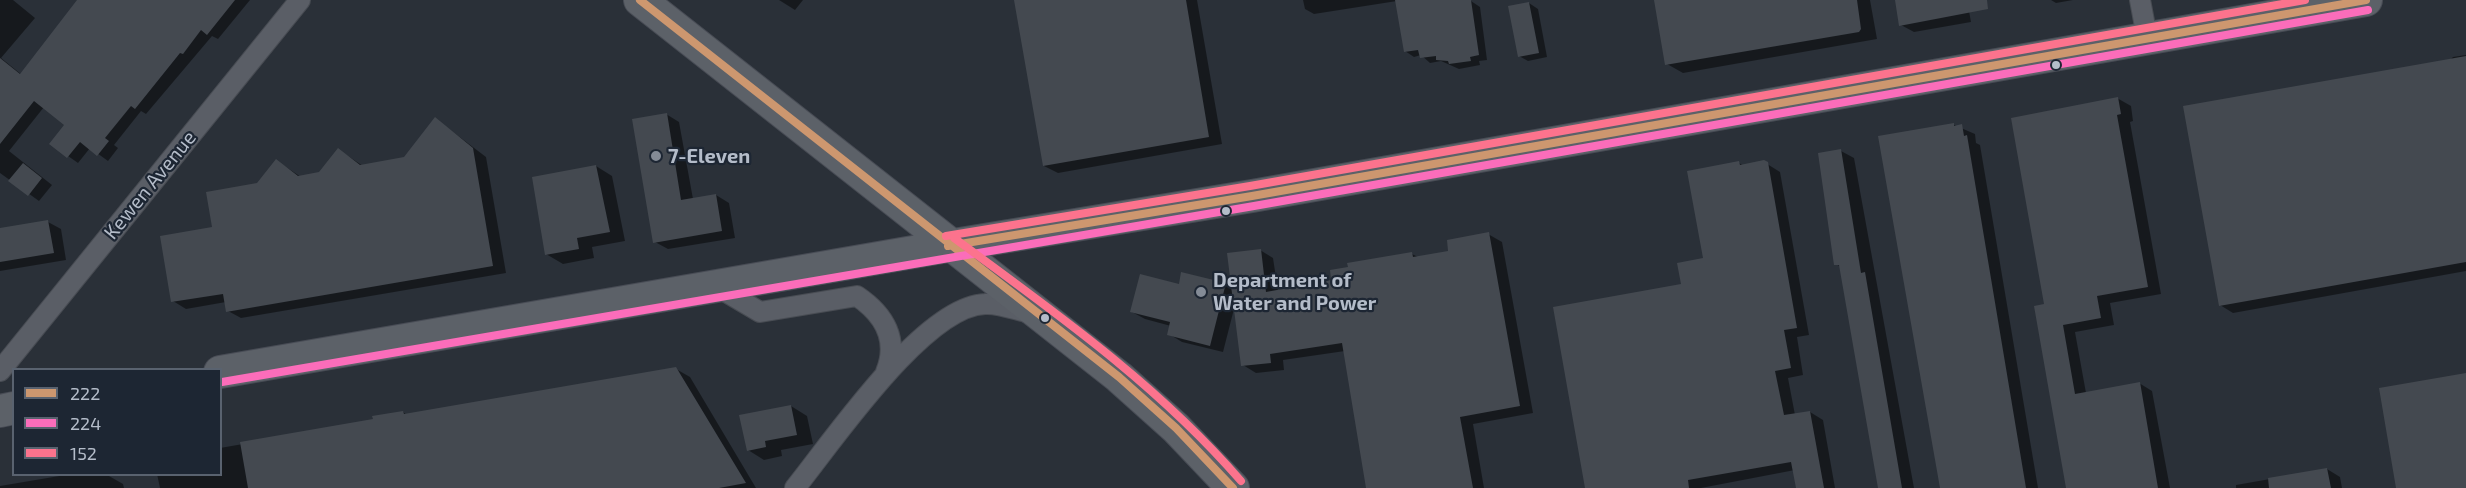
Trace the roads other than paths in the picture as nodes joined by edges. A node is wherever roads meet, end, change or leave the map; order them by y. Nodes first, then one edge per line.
1 (300, 0) edge
2 (640, 0) edge
3 (2140, 0) edge
4 (2366, 0) edge
5 (2147, 37) junction
6 (948, 246) junction
7 (716, 286) junction
8 (1038, 314) junction
9 (0, 370) edge
10 (222, 372) edge
11 (884, 378) junction
12 (795, 488) edge
13 (1233, 488) edge

1 - 9 street, Kewen Avenue
2 - 6 main road
3 - 5 street
4 - 5 main road
5 - 6 main road
6 - 7 main road
6 - 8 main road
7 - 10 main road
7 - 11 street
8 - 11 street
8 - 13 main road
11 - 12 street

